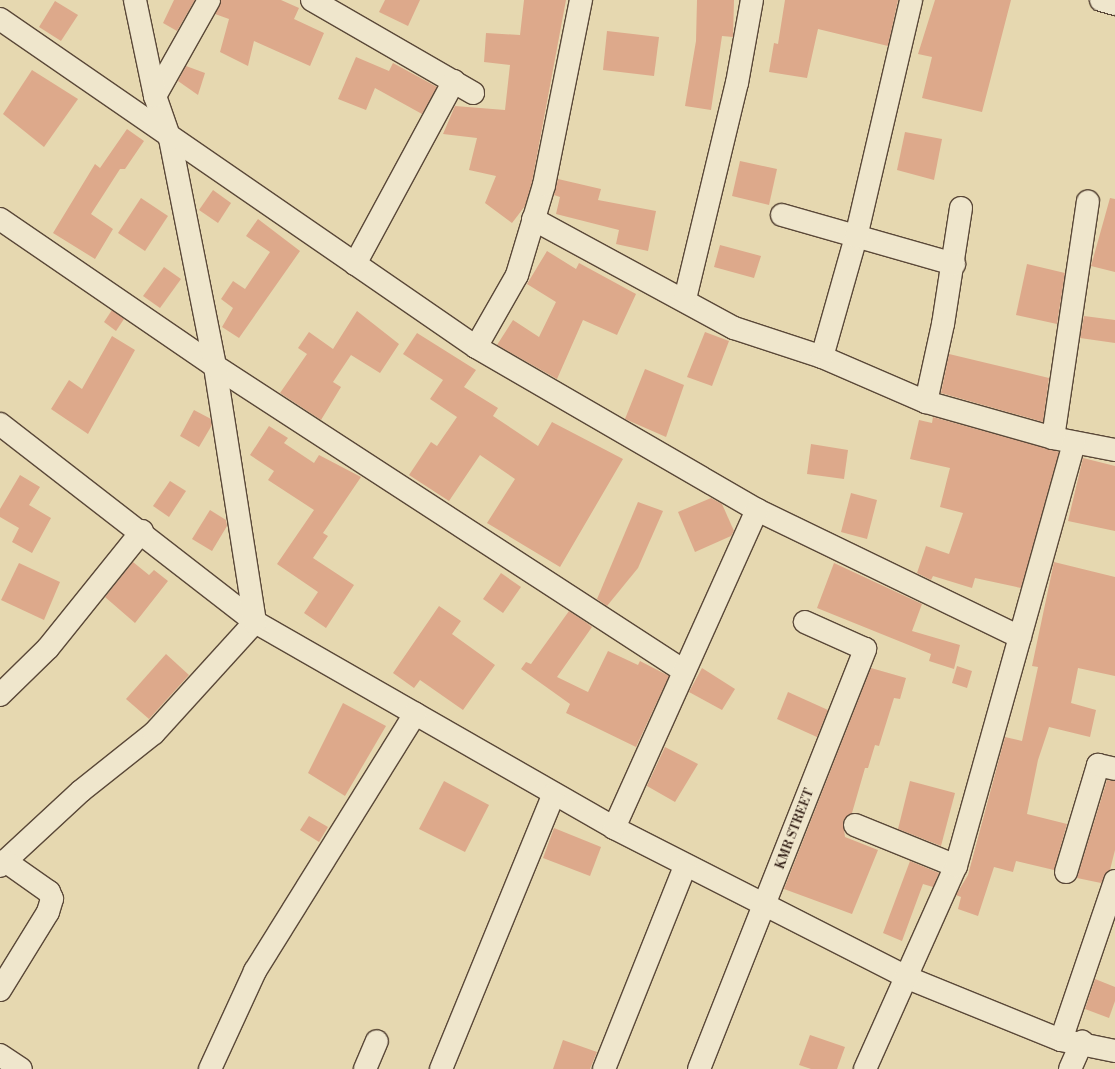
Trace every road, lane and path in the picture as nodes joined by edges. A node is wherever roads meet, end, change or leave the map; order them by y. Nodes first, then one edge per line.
1 (135, 0) edge
2 (208, 0) edge
3 (312, 0) edge
4 (581, 0) edge
5 (752, 0) edge
6 (911, 0) edge
7 (1101, 0) edge
8 (1115, 4) edge
9 (0, 19) edge
10 (454, 81) junction
11 (473, 93) dead end
12 (155, 96) junction
13 (170, 139) junction
14 (1088, 202) dead end
15 (961, 208) dead end
16 (782, 214) dead end
17 (0, 219) edge
18 (533, 219) junction
19 (856, 237) junction
20 (355, 264) junction
21 (954, 264) junction
22 (685, 299) junction
23 (476, 347) junction
24 (822, 357) junction
25 (215, 366) junction
26 (926, 402) junction
27 (0, 424) edge
28 (1063, 441) junction
29 (1115, 450) edge
30 (757, 510) junction
31 (142, 531) junction
32 (255, 622) junction
33 (805, 622) dead end
34 (1020, 637) junction
35 (684, 671) junction
36 (0, 695) edge
37 (415, 714) junction
38 (1115, 769) edge
39 (554, 794) junction
40 (855, 825) dead end
41 (614, 828) junction
42 (3, 863) edge
43 (685, 866) junction
44 (956, 866) junction
45 (1066, 872) dead end
46 (1115, 881) edge
47 (764, 907) junction
48 (908, 978) junction
49 (0, 990) edge
50 (377, 1041) dead end
51 (1072, 1041) junction
52 (1115, 1051) edge
53 (0, 1055) edge
54 (21, 1069) edge
55 (210, 1069) edge
56 (365, 1069) edge
57 (441, 1069) edge
58 (604, 1069) edge
59 (700, 1069) edge
60 (865, 1069) edge
61 (1070, 1069) edge

1 - 12 street
2 - 12 street
3 - 10 street
4 - 18 street
5 - 22 street
6 - 19 street
7 - 8 street
9 - 13 street
10 - 11 street
10 - 20 street
12 - 13 street
13 - 20 street
13 - 25 street
14 - 28 street
15 - 21 street
16 - 19 street
17 - 25 street
18 - 22 street
18 - 23 street
19 - 21 street
19 - 24 street
20 - 23 street
21 - 26 street
22 - 24 street
23 - 30 street
24 - 26 street
25 - 32 street
25 - 35 street
26 - 28 street
27 - 31 street
28 - 29 street
28 - 34 street
30 - 34 street
30 - 35 street
31 - 32 street
31 - 36 street
32 - 37 street
32 - 42 street
33 - 47 street, KMR STREET
34 - 44 street
35 - 41 street
37 - 39 street
37 - 55 street
38 - 45 street
39 - 41 street
39 - 57 street
40 - 44 street
41 - 43 street
42 - 49 street
43 - 47 street
43 - 58 street
44 - 48 street
46 - 51 street
47 - 48 street
47 - 59 street, KMR STREET
48 - 51 street
48 - 60 street
50 - 56 street
51 - 52 street
51 - 61 street
53 - 54 street

